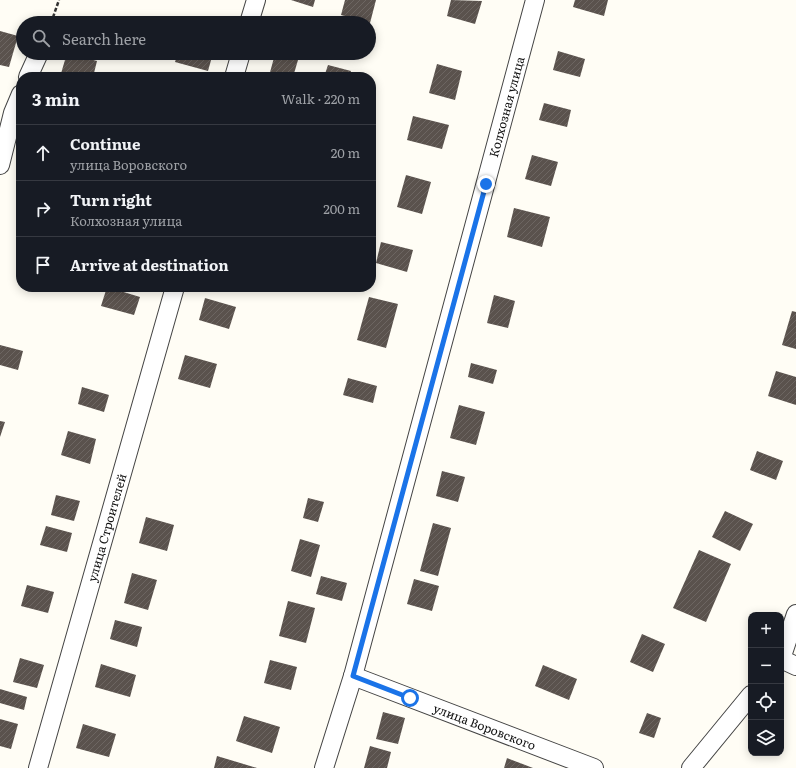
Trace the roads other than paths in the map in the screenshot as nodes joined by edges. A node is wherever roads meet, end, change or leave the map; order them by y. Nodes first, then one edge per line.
1 (256, 0) edge
2 (535, 0) edge
3 (251, 16) edge
4 (36, 60) edge
5 (239, 60) edge
6 (30, 72) edge
7 (235, 72) edge
8 (16, 106) edge
9 (0, 165) edge
10 (173, 292) edge
11 (796, 614) edge
12 (784, 650) edge
13 (784, 660) edge
14 (796, 666) edge
15 (353, 676) junction
16 (748, 699) edge
17 (38, 768) edge
18 (324, 768) edge
19 (594, 768) edge
20 (691, 768) edge

1 - 3 street
2 - 15 street, Колхозная улица
4 - 6 street
5 - 7 street
8 - 9 street
10 - 17 street, улица Строителей
11 - 12 street
13 - 14 street
15 - 18 street, Колхозная улица
15 - 19 street, улица Воровского
16 - 20 street

